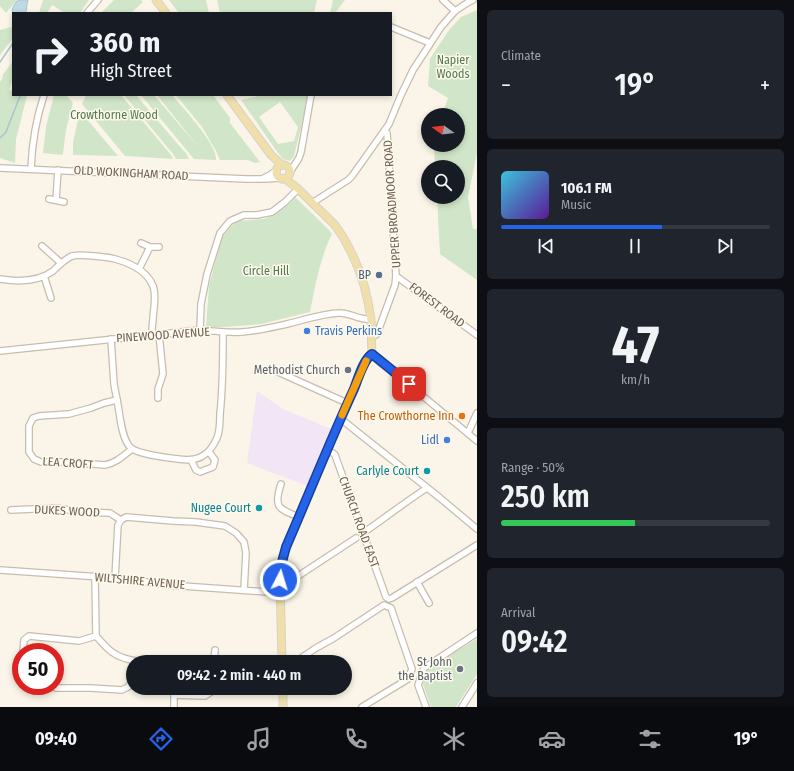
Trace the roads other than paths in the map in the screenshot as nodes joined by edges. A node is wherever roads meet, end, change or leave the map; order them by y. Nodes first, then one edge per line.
1 (98, 0) edge
2 (156, 0) edge
3 (443, 0) edge
4 (473, 0) edge
5 (88, 12) edge
6 (165, 12) edge
7 (455, 12) junction
8 (392, 27) edge
9 (430, 43) junction
10 (44, 96) edge
11 (229, 96) edge
12 (311, 96) edge
13 (385, 131) junction
14 (0, 168) edge
15 (31, 169) junction
16 (58, 170) junction
17 (283, 171) junction
18 (297, 188) junction
19 (49, 200) dead end
20 (56, 200) junction
21 (64, 202) dead end
22 (312, 203) junction
23 (141, 243) dead end
24 (42, 246) dead end
25 (150, 247) junction
26 (159, 247) dead end
27 (61, 263) junction
28 (139, 269) junction
29 (44, 276) junction
30 (396, 276) junction
31 (0, 279) edge
32 (52, 298) dead end
33 (371, 319) junction
34 (200, 330) junction
35 (223, 332) junction
36 (159, 334) junction
37 (152, 335) junction
38 (477, 335) edge
39 (372, 337) junction
40 (110, 339) junction
41 (0, 351) edge
42 (372, 354) junction
43 (276, 371) dead end
44 (158, 398) dead end
45 (117, 400) junction
46 (347, 403) junction
47 (477, 413) edge
48 (341, 419) junction
49 (468, 433) junction
50 (477, 441) edge
51 (132, 449) junction
52 (327, 451) junction
53 (209, 452) junction
54 (190, 460) junction
55 (281, 484) dead end
56 (427, 488) junction
57 (11, 510) dead end
58 (299, 517) junction
59 (121, 520) junction
60 (477, 529) edge
61 (363, 533) junction
62 (356, 538) dead end
63 (477, 545) edge
64 (0, 570) edge
65 (95, 577) junction
66 (115, 578) junction
67 (417, 582) junction
68 (280, 589) junction
69 (244, 590) junction
70 (429, 603) dead end
71 (477, 633) edge
72 (96, 636) junction
73 (24, 643) edge
74 (215, 650) dead end
75 (215, 655) edge
76 (282, 655) edge
77 (306, 655) edge
78 (126, 659) edge
79 (477, 683) edge
80 (64, 688) edge
81 (126, 688) edge
82 (174, 695) joint
83 (206, 695) edge
84 (283, 695) edge
85 (174, 707) edge
86 (284, 707) edge
87 (362, 707) edge
88 (426, 707) edge
89 (462, 707) edge

1 - 5 street
2 - 6 main road
3 - 7 street
4 - 7 street, UPPER BROADMOOR ROAD
7 - 9 street, UPPER BROADMOOR ROAD
8 - 9 street
9 - 13 street, UPPER BROADMOOR ROAD
10 - 15 street
11 - 17 main road
12 - 17 street, OLD WOKINGHAM ROAD
13 - 22 street
13 - 30 street, UPPER BROADMOOR ROAD
14 - 15 street, OLD WOKINGHAM ROAD
15 - 16 street, OLD WOKINGHAM ROAD
16 - 17 street, OLD WOKINGHAM ROAD
16 - 20 street
17 - 18 main road
18 - 22 main road
18 - 34 street
19 - 20 street
20 - 21 street
22 - 33 main road
23 - 25 street
24 - 27 street
25 - 26 street
25 - 28 street
27 - 28 street
27 - 29 street
28 - 37 street
29 - 31 street
29 - 32 street
30 - 38 street, FOREST ROAD
30 - 39 street, UPPER BROADMOOR ROAD
33 - 35 street, PINEWOOD AVENUE
33 - 39 main road
34 - 35 street, PINEWOOD AVENUE
34 - 36 street, PINEWOOD AVENUE
35 - 53 street
36 - 37 street, PINEWOOD AVENUE
36 - 44 street
37 - 40 street, PINEWOOD AVENUE
39 - 42 main road
40 - 41 street, PINEWOOD AVENUE
40 - 45 street
42 - 46 main road
42 - 49 street
43 - 46 street
45 - 51 street
45 - 51 street, LEA CROFT
46 - 48 main road
47 - 49 street
48 - 52 main road
48 - 56 street
49 - 50 street
51 - 54 street
52 - 58 main road
52 - 61 street, CHURCH ROAD EAST
53 - 54 street
53 - 54 street
55 - 58 street
56 - 60 street
56 - 61 street
57 - 59 street, DUKES WOOD
58 - 68 main road
59 - 66 street
59 - 69 street, DUKES WOOD
61 - 67 street, CHURCH ROAD EAST
62 - 68 street
63 - 67 street
64 - 65 street, WILTSHIRE AVENUE
65 - 66 street, WILTSHIRE AVENUE
65 - 72 street
66 - 69 street, WILTSHIRE AVENUE
67 - 70 street
68 - 69 street, WILTSHIRE AVENUE
68 - 76 main road
71 - 88 street
72 - 73 street
72 - 78 street
74 - 75 street
77 - 87 street
79 - 89 street
80 - 81 street
82 - 83 street
82 - 85 street
84 - 86 main road

